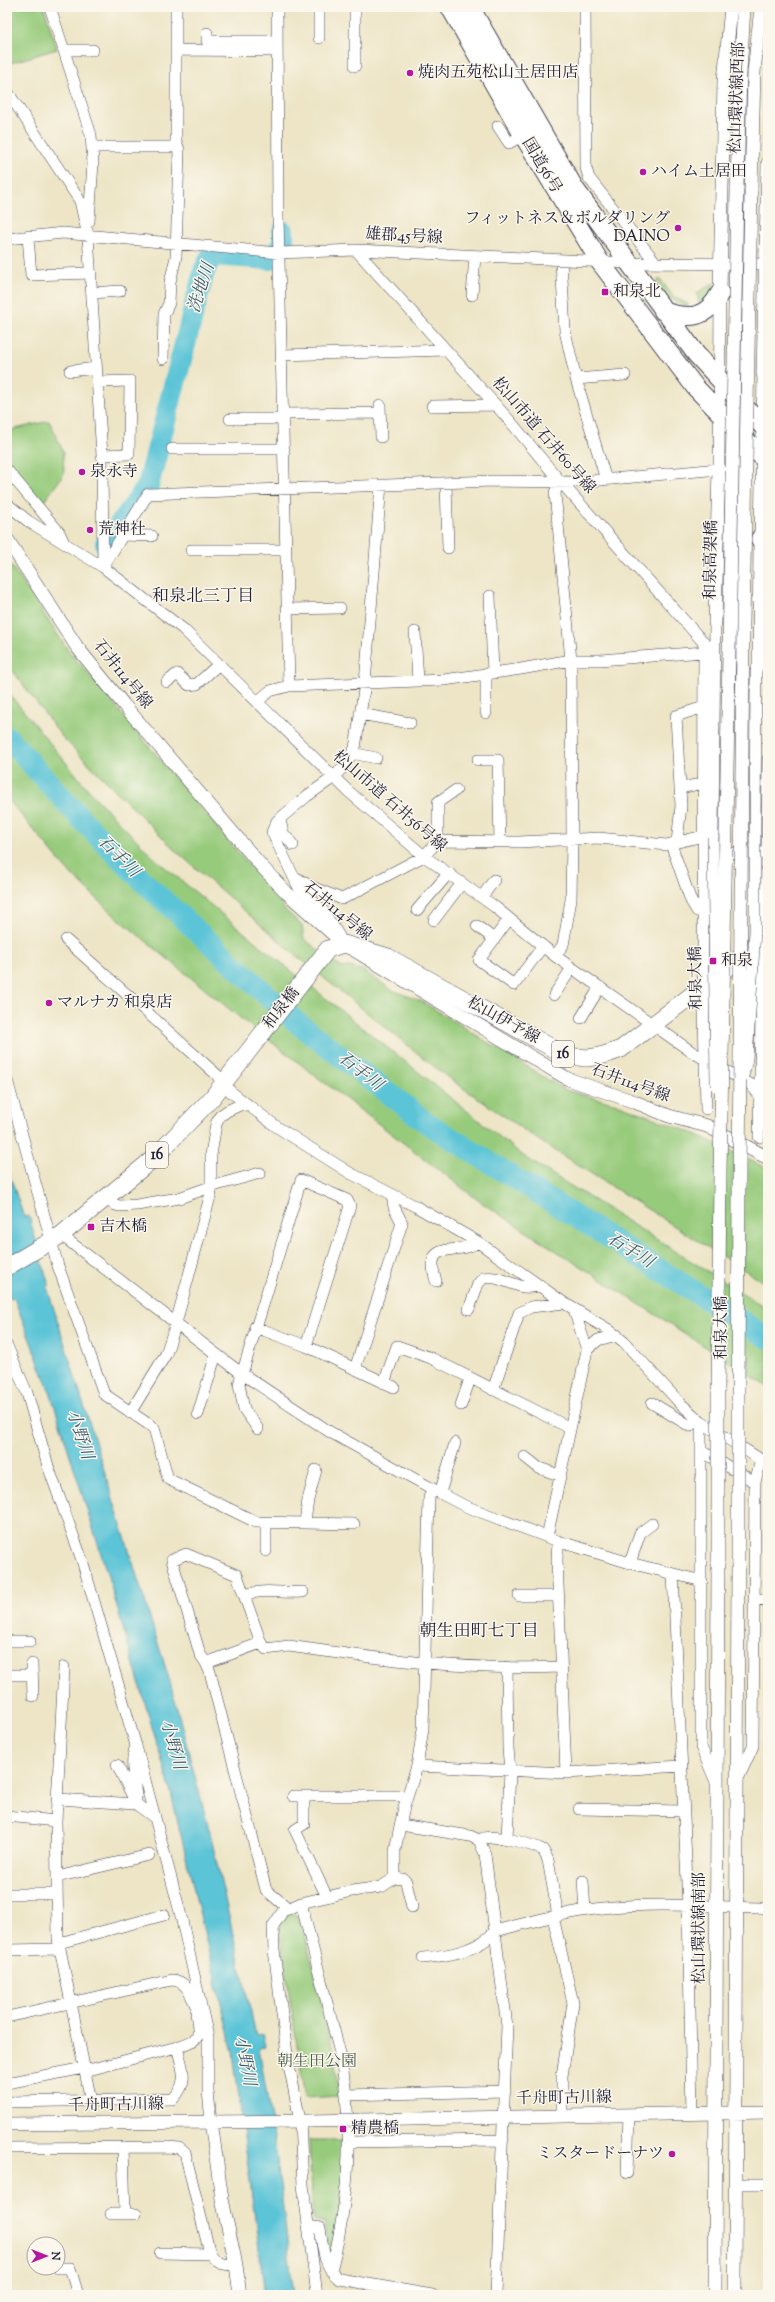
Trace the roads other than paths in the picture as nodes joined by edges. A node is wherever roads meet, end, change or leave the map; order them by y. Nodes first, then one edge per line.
1 (50, 7) edge
2 (176, 7) edge
3 (277, 7) edge
4 (318, 7) edge
5 (355, 7) edge
6 (450, 7) edge
7 (470, 7) edge
8 (585, 7) edge
9 (731, 7) edge
10 (744, 7) edge
11 (761, 7) edge
12 (207, 33) dead end
13 (319, 38) dead end
14 (277, 46) junction
15 (64, 50) junction
16 (93, 50) dead end
17 (176, 50) junction
18 (355, 66) dead end
19 (7, 91) edge
20 (498, 126) dead end
21 (538, 126) junction
22 (523, 135) junction
23 (93, 146) junction
24 (178, 147) junction
25 (768, 163) edge
26 (737, 189) joint
27 (752, 190) joint
28 (28, 236) junction
29 (88, 236) junction
30 (7, 239) edge
31 (176, 245) junction
32 (356, 250) junction
33 (279, 253) junction
34 (475, 256) junction
35 (561, 261) junction
36 (600, 262) junction
37 (628, 263) junction
38 (721, 263) junction
39 (656, 264) junction
40 (767, 264) edge
41 (91, 274) junction
42 (120, 291) dead end
43 (92, 293) junction
44 (720, 293) junction
45 (472, 295) dead end
46 (663, 311) junction
47 (446, 350) junction
48 (282, 355) junction
49 (162, 359) dead end
50 (96, 368) junction
51 (70, 371) dead end
52 (763, 374) joint
53 (625, 375) dead end
54 (576, 379) junction
55 (97, 382) junction
56 (721, 382) junction
57 (496, 405) junction
58 (432, 406) dead end
59 (720, 414) junction
60 (284, 417) junction
61 (230, 419) dead end
62 (765, 429) edge
63 (381, 437) dead end
64 (172, 449) dead end
65 (284, 449) junction
66 (102, 455) junction
67 (764, 459) edge
68 (719, 469) junction
69 (7, 470) edge
70 (559, 480) junction
71 (606, 480) junction
72 (446, 483) junction
73 (381, 485) junction
74 (284, 490) junction
75 (7, 504) edge
76 (764, 533) edge
77 (123, 535) junction
78 (152, 536) dead end
79 (7, 539) edge
80 (64, 543) junction
81 (448, 548) dead end
82 (191, 550) dead end
83 (286, 550) junction
84 (103, 567) junction
85 (490, 596) dead end
86 (340, 608) dead end
87 (288, 609) junction
88 (715, 623) joint
89 (416, 632) dead end
90 (704, 648) junction
91 (571, 660) junction
92 (219, 664) junction
93 (763, 664) edge
94 (490, 674) junction
95 (418, 681) junction
96 (167, 682) dead end
97 (365, 683) junction
98 (289, 686) junction
99 (258, 702) junction
100 (704, 707) junction
101 (486, 713) dead end
102 (360, 714) junction
103 (410, 723) dead end
104 (352, 754) junction
105 (376, 758) dead end
106 (768, 759) edge
107 (478, 760) dead end
108 (334, 777) junction
109 (704, 783) junction
110 (681, 788) junction
111 (456, 790) dead end
112 (768, 800) edge
113 (280, 820) junction
114 (708, 836) junction
115 (572, 838) junction
116 (438, 841) junction
117 (500, 842) junction
118 (674, 843) junction
119 (293, 845) dead end
120 (703, 853) junction
121 (767, 853) edge
122 (424, 856) junction
123 (449, 873) junction
124 (293, 876) junction
125 (494, 880) dead end
126 (462, 883) junction
127 (482, 897) junction
128 (417, 910) dead end
129 (703, 910) junction
130 (509, 918) junction
131 (434, 920) dead end
132 (477, 926) dead end
133 (725, 931) joint
134 (740, 931) joint
135 (767, 938) edge
136 (494, 939) junction
137 (66, 940) dead end
138 (344, 944) junction
139 (543, 946) junction
140 (555, 956) junction
141 (572, 968) junction
142 (704, 984) junction
143 (600, 987) junction
144 (554, 995) dead end
145 (581, 1018) dead end
146 (655, 1024) junction
147 (706, 1059) junction
148 (7, 1080) edge
149 (224, 1083) junction
150 (740, 1094) junction
151 (764, 1099) edge
152 (244, 1103) junction
153 (706, 1109) dead end
154 (721, 1118) junction
155 (759, 1137) dead end
156 (768, 1158) edge
157 (260, 1173) dead end
158 (213, 1186) junction
159 (392, 1195) junction
160 (106, 1198) junction
161 (54, 1240) junction
162 (478, 1242) junction
163 (7, 1267) edge
164 (436, 1281) dead end
165 (540, 1285) junction
166 (564, 1303) junction
167 (469, 1309) dead end
168 (574, 1310) junction
169 (176, 1323) junction
170 (255, 1328) junction
171 (617, 1335) junction
172 (7, 1346) edge
173 (306, 1346) junction
174 (587, 1350) junction
175 (216, 1354) junction
176 (355, 1369) junction
177 (241, 1373) junction
178 (470, 1379) junction
179 (493, 1390) junction
180 (652, 1403) dead end
181 (461, 1405) dead end
182 (130, 1413) junction
183 (198, 1414) dead end
184 (699, 1420) junction
185 (570, 1428) junction
186 (258, 1429) dead end
187 (455, 1443) dead end
188 (701, 1450) junction
189 (525, 1457) dead end
190 (765, 1462) edge
191 (316, 1470) dead end
192 (559, 1475) junction
193 (755, 1482) junction
194 (436, 1490) junction
195 (304, 1522) junction
196 (266, 1523) junction
197 (354, 1524) dead end
198 (652, 1524) dead end
199 (546, 1537) junction
200 (558, 1541) junction
201 (266, 1551) dead end
202 (718, 1562) joint
203 (630, 1563) junction
204 (673, 1574) junction
205 (702, 1581) junction
206 (303, 1592) dead end
207 (244, 1595) junction
208 (519, 1596) dead end
209 (558, 1596) junction
210 (755, 1598) junction
211 (768, 1601) edge
212 (7, 1641) edge
213 (30, 1641) dead end
214 (261, 1643) junction
215 (425, 1662) junction
216 (206, 1663) junction
217 (32, 1664) dead end
218 (64, 1667) dead end
219 (507, 1667) junction
220 (561, 1667) junction
221 (7, 1675) edge
222 (32, 1675) junction
223 (32, 1696) dead end
224 (136, 1746) junction
225 (117, 1765) dead end
226 (416, 1766) junction
227 (681, 1766) junction
228 (510, 1771) junction
229 (566, 1773) junction
230 (737, 1780) junction
231 (716, 1782) junction
232 (407, 1796) junction
233 (57, 1799) junction
234 (136, 1804) junction
235 (580, 1808) dead end
236 (683, 1812) junction
237 (7, 1816) edge
238 (155, 1818) junction
239 (56, 1822) junction
240 (401, 1825) junction
241 (507, 1839) junction
242 (479, 1840) junction
243 (149, 1855) dead end
244 (57, 1877) junction
245 (395, 1878) junction
246 (583, 1881) dead end
247 (7, 1894) edge
248 (57, 1894) junction
249 (327, 1897) junction
250 (301, 1903) junction
251 (688, 1905) junction
252 (412, 1907) dead end
253 (717, 1907) junction
254 (737, 1908) junction
255 (768, 1908) edge
256 (289, 1909) junction
257 (585, 1910) junction
258 (164, 1915) dead end
259 (555, 1916) junction
260 (495, 1931) junction
261 (60, 1946) junction
262 (7, 1950) edge
263 (423, 1958) dead end
264 (71, 2004) junction
265 (198, 2005) junction
266 (7, 2017) edge
267 (177, 2047) junction
268 (85, 2069) junction
269 (7, 2083) edge
270 (505, 2091) junction
271 (346, 2095) junction
272 (91, 2101) junction
273 (7, 2102) edge
274 (768, 2112) edge
275 (736, 2113) junction
276 (692, 2114) junction
277 (715, 2114) junction
278 (629, 2115) junction
279 (562, 2116) junction
280 (504, 2118) junction
281 (300, 2121) junction
282 (211, 2122) junction
283 (7, 2124) edge
284 (503, 2140) junction
285 (349, 2142) junction
286 (123, 2147) junction
287 (7, 2148) edge
288 (627, 2173) dead end
289 (736, 2184) junction
290 (768, 2184) edge
291 (111, 2214) dead end
292 (125, 2214) junction
293 (136, 2214) dead end
294 (308, 2226) junction
295 (160, 2254) dead end
296 (210, 2254) junction
297 (236, 2265) junction
298 (66, 2268) edge
299 (331, 2271) junction
300 (78, 2295) edge
301 (240, 2295) edge
302 (317, 2295) edge
303 (432, 2295) edge
304 (496, 2295) edge
305 (715, 2295) edge
306 (735, 2295) edge

1 - 15 street
2 - 17 street
3 - 14 street
4 - 13 street
5 - 18 street
6 - 22 highway, 国道56号
7 - 21 highway, 国道56号
8 - 39 street
9 - 38 street
10 - 26 street, 松山環状線西部
11 - 27 street, 松山環状線西部
12 - 14 street
14 - 17 street
14 - 33 street
15 - 16 street
15 - 23 street
17 - 24 street
19 - 29 street
20 - 22 street
21 - 22 street
21 - 37 highway, 国道56号
22 - 36 highway, 国道56号
23 - 24 street
23 - 29 street
24 - 31 street
25 - 40 street
26 - 133 street, 和泉高架橋, bridge
27 - 134 street, 和泉高架橋, bridge
28 - 29 street
28 - 30 street
28 - 41 street
29 - 31 street, 雄郡45号線
29 - 41 street
31 - 33 street, 雄郡45号線
31 - 49 street
32 - 33 street, 雄郡45号線
32 - 34 street, 雄郡45号線
32 - 47 street, 松山市道 石井60号線
33 - 48 street
34 - 35 street, 雄郡45号線
34 - 45 street
35 - 36 street, 雄郡45号線
35 - 54 street
36 - 37 street, 雄郡45号線
36 - 59 highway, 国道56号
37 - 39 street, 雄郡45号線
37 - 46 highway, 国道56号
38 - 39 street, 雄郡45号線
38 - 40 street, 雄郡45号線
38 - 44 street
40 - 52 street
41 - 43 street
42 - 43 street
43 - 50 street
44 - 46 highway
44 - 56 street
46 - 56 highway, 国道56号
47 - 48 street
47 - 57 street, 松山市道 石井60号線
48 - 60 street
50 - 51 street
50 - 55 street
52 - 62 street
53 - 54 street
54 - 71 street
55 - 66 street
55 - 66 street
56 - 59 street
56 - 62 highway, 国道56号
57 - 58 street
57 - 70 street, 松山市道 石井60号線
59 - 67 highway, 国道56号
59 - 68 street
60 - 61 street
60 - 63 street
60 - 65 street
62 - 67 street
64 - 65 street
65 - 74 street
66 - 84 street
67 - 76 street
68 - 71 street
68 - 88 street
69 - 80 street
70 - 71 street
70 - 72 street
70 - 90 street, 松山市道 石井60号線
70 - 91 street
72 - 73 street
72 - 81 street
73 - 74 street
73 - 97 street
74 - 77 street
74 - 83 street
75 - 80 street, 松山市道 石井56号線
76 - 93 street
77 - 78 street
77 - 84 street
79 - 138 street, 石井114号線
80 - 84 street, 松山市道 石井56号線
82 - 83 street
83 - 87 street
84 - 92 street, 松山市道 石井56号線
85 - 94 street
86 - 87 street
87 - 98 street
88 - 114 street
89 - 95 street
90 - 91 street
90 - 100 street
91 - 94 street
91 - 115 street
92 - 96 street
92 - 99 street, 松山市道 石井56号線
93 - 150 street, 和泉大橋, bridge
94 - 95 street
94 - 101 street
95 - 97 street
97 - 98 street
97 - 102 street
98 - 99 street
99 - 108 street, 松山市道 石井56号線
100 - 109 street
100 - 110 street
102 - 103 street
102 - 104 street
104 - 105 street
104 - 108 street
106 - 112 street
107 - 117 street
108 - 113 street
108 - 122 street, 松山市道 石井56号線
109 - 110 street
109 - 114 street
110 - 118 street
111 - 116 street
112 - 121 street
113 - 119 street
113 - 124 street
114 - 118 street
114 - 120 street
114 - 154 street, 和泉大橋, bridge
115 - 117 street
115 - 118 street
115 - 140 street
116 - 117 street
116 - 122 street
118 - 129 street
120 - 121 street
120 - 129 street
121 - 135 street
122 - 123 street, 松山市道 石井56号線
122 - 124 street
123 - 126 street, 松山市道 石井56号線
123 - 128 street
124 - 138 street
125 - 127 street
126 - 127 street, 松山市道 石井56号線
126 - 131 street
127 - 130 street, 松山市道 石井56号線
129 - 142 street
130 - 136 street
130 - 139 street, 松山市道 石井56号線
132 - 136 street
133 - 154 street, 和泉大橋, bridge
134 - 150 street, 和泉大橋, bridge
135 - 142 main road, 松山伊予線 / 16
135 - 151 street
136 - 139 street
137 - 149 street
138 - 146 main road, 松山伊予線 / 16
138 - 149 main road, 和泉橋 / 16
138 - 156 street, 石井114号線
139 - 140 street, 松山市道 石井56号線
140 - 141 street, 松山市道 石井56号線
141 - 143 street, 松山市道 石井56号線
141 - 144 street
142 - 146 main road, 松山伊予線 / 16
142 - 147 street
143 - 145 street
143 - 146 street, 松山市道 石井56号線
146 - 147 street, 松山市道 石井56号線
147 - 151 street, 松山市道 石井56号線
147 - 153 street
148 - 161 street
149 - 152 street
149 - 160 main road, 16
150 - 230 street, 和泉大橋, bridge
151 - 155 street
152 - 158 street
152 - 159 street
154 - 202 street, 和泉大橋, bridge
157 - 158 street
158 - 160 street
158 - 169 street
159 - 162 street
159 - 176 street
160 - 161 main road, 16
161 - 163 main road, 16
161 - 169 street
161 - 182 street
162 - 164 street
162 - 165 street
165 - 166 street
165 - 167 street
166 - 168 street
166 - 179 street
168 - 171 street
168 - 174 street
169 - 175 street
169 - 182 street
170 - 173 street
170 - 173 street
170 - 177 street
171 - 174 street
171 - 184 street
172 - 224 street
173 - 176 street
174 - 185 street
175 - 177 street
175 - 183 street
176 - 178 street
177 - 186 street
177 - 194 street
178 - 179 street
178 - 181 street
179 - 185 street
180 - 184 street
182 - 196 street
184 - 188 street
184 - 190 street
185 - 192 street
187 - 194 street
188 - 193 street
188 - 205 street
189 - 192 street
190 - 193 street
191 - 195 street
192 - 199 street
193 - 210 street
194 - 199 street
194 - 215 street
195 - 196 street
195 - 197 street
196 - 201 street
198 - 203 street
199 - 200 street
200 - 203 street
200 - 209 street
202 - 231 street, 松山環状線南部
203 - 204 street
204 - 205 street
204 - 227 street
205 - 231 street
206 - 207 street
207 - 214 street
207 - 216 street
208 - 209 street
209 - 220 street
210 - 211 street
210 - 230 street
212 - 213 street
214 - 215 street
214 - 216 street
215 - 219 street
215 - 226 street
216 - 256 street
217 - 222 street
218 - 233 street
219 - 220 street
219 - 228 street
220 - 229 street
221 - 222 street
222 - 223 street
224 - 234 street
224 - 238 street
225 - 234 street
226 - 228 street
226 - 232 street
227 - 229 street
227 - 236 street
228 - 229 street
228 - 241 street
230 - 254 street
231 - 253 street, 松山環状線南部
232 - 240 street
232 - 249 street
233 - 234 street
233 - 239 street
234 - 238 street
235 - 236 street
236 - 251 street
237 - 239 street
238 - 265 street
239 - 244 street
240 - 242 street
240 - 245 street
241 - 242 street
241 - 259 street
242 - 260 street
243 - 244 street
244 - 248 street
245 - 249 street
245 - 252 street
246 - 257 street
247 - 248 street
248 - 261 street
249 - 250 street
250 - 256 street
250 - 271 street
251 - 253 street
251 - 257 street
251 - 276 street
253 - 254 street
253 - 277 street, 松山環状線南部
254 - 255 street
254 - 275 street
256 - 281 street
257 - 259 street
258 - 261 street
259 - 260 street
259 - 279 street
260 - 263 street
260 - 270 street
261 - 262 street
261 - 264 street
264 - 265 street
264 - 266 street
264 - 268 street
265 - 267 street
265 - 282 street
267 - 268 street
267 - 272 street
268 - 269 street
268 - 272 street
270 - 271 street
270 - 280 street
271 - 285 street
272 - 273 street
274 - 275 street, 千舟町古川線
275 - 277 street, 千舟町古川線
275 - 289 street
276 - 277 street, 千舟町古川線
276 - 278 street, 千舟町古川線
277 - 305 street, 松山環状線南部
278 - 279 street, 千舟町古川線
278 - 288 street
279 - 280 street, 千舟町古川線
280 - 281 street, 千舟町古川線, bridge
280 - 284 street
281 - 282 street, 千舟町古川線
281 - 294 street
282 - 283 street, 千舟町古川線
282 - 297 street
284 - 285 street
284 - 304 street
285 - 299 street
286 - 287 street
286 - 292 street
286 - 296 street
289 - 290 street
289 - 306 street
291 - 292 street
292 - 293 street
294 - 299 street
294 - 302 street
295 - 296 street
296 - 297 street
297 - 301 street
298 - 300 street
299 - 303 street

